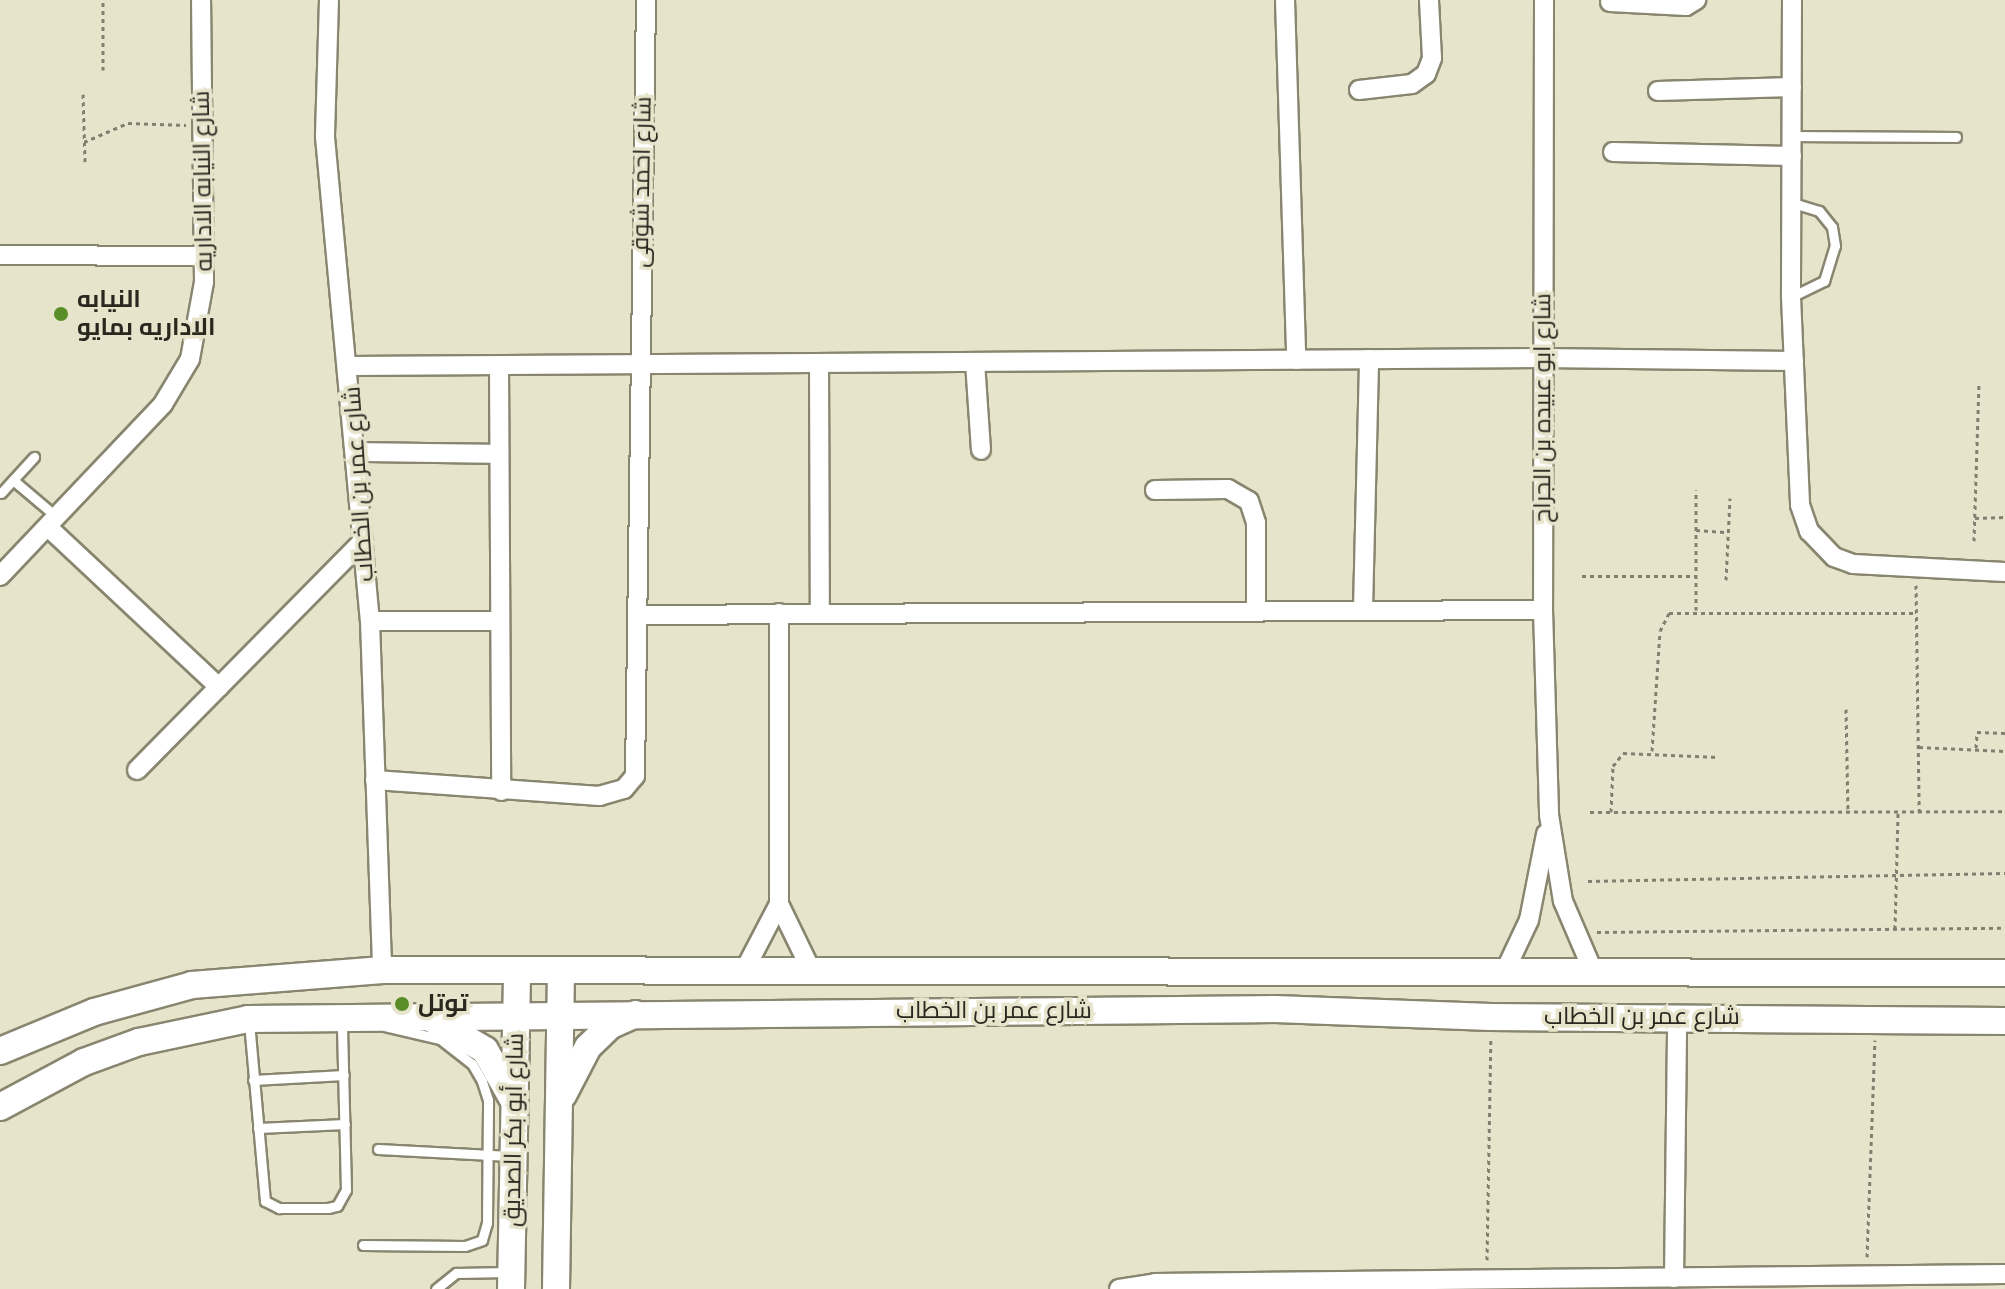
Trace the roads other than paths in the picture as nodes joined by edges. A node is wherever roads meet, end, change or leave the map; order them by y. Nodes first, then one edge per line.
1 (201, 0) edge
2 (329, 0) edge
3 (646, 0) edge
4 (1285, 0) edge
5 (1429, 0) edge
6 (1544, 0) edge
7 (1696, 0) edge
8 (1792, 0) edge
9 (1610, 2) dead end
10 (1792, 87) junction
11 (1359, 90) dead end
12 (1658, 91) dead end
13 (1791, 136) junction
14 (1956, 137) dead end
15 (1613, 152) dead end
16 (1792, 156) junction
17 (1792, 203) junction
18 (0, 255) edge
19 (202, 256) junction
20 (1791, 297) junction
21 (1542, 358) junction
22 (1369, 359) junction
23 (1296, 360) junction
24 (1794, 361) junction
25 (975, 362) junction
26 (819, 363) junction
27 (640, 364) junction
28 (499, 365) junction
29 (350, 366) junction
30 (981, 450) dead end
31 (357, 452) junction
32 (499, 454) junction
33 (34, 457) dead end
34 (13, 480) junction
35 (1155, 490) dead end
36 (1, 493) edge
37 (53, 523) junction
38 (363, 541) junction
39 (2005, 572) edge
40 (0, 576) edge
41 (1256, 609) junction
42 (1363, 609) junction
43 (1543, 610) junction
44 (779, 613) junction
45 (820, 613) junction
46 (638, 615) junction
47 (370, 621) junction
48 (499, 621) junction
49 (219, 687) junction
50 (137, 770) dead end
51 (375, 780) junction
52 (501, 791) junction
53 (1549, 815) junction
54 (779, 904) junction
55 (382, 970) junction
56 (1224, 970) junction
57 (517, 971) junction
58 (744, 971) junction
59 (1593, 971) junction
60 (561, 972) junction
61 (812, 972) junction
62 (1275, 972) junction
63 (1504, 973) junction
64 (2005, 973) edge
65 (1275, 1009) junction
66 (1225, 1010) junction
67 (640, 1012) junction
68 (517, 1013) junction
69 (422, 1014) junction
70 (561, 1014) junction
71 (342, 1016) junction
72 (371, 1016) junction
73 (1677, 1016) junction
74 (248, 1019) junction
75 (2005, 1021) edge
76 (0, 1051) edge
77 (344, 1075) junction
78 (253, 1080) junction
79 (560, 1102) junction
80 (515, 1104) junction
81 (0, 1107) edge
82 (345, 1124) junction
83 (258, 1128) junction
84 (378, 1149) dead end
85 (487, 1154) junction
86 (514, 1157) junction
87 (363, 1245) dead end
88 (2005, 1274) edge
89 (1674, 1278) junction
90 (511, 1281) edge
91 (1887, 1282) edge
92 (1601, 1284) edge
93 (1328, 1285) edge
94 (436, 1289) edge
95 (556, 1289) edge
96 (1119, 1289) edge

1 - 19 street, شارع النيابه الاداريه
2 - 29 street, شارع عمر بن الخطاب
3 - 27 street, شارع احمد شوقى
4 - 23 street
5 - 11 street
6 - 21 street, شارع ابو عبيده بن الجراح
7 - 9 street
8 - 10 street
10 - 12 street
10 - 13 street
13 - 14 lane
13 - 16 street
15 - 16 street
16 - 17 street
17 - 20 street
17 - 20 lane
18 - 19 street
19 - 37 street, شارع النيابه الاداريه
20 - 24 street
21 - 22 street
21 - 24 street
21 - 43 street, شارع ابو عبيده بن الجراح
22 - 23 street
22 - 42 street
23 - 25 street
24 - 39 street
25 - 26 street
25 - 30 street
26 - 27 street
26 - 45 street
27 - 28 street
27 - 46 street, شارع احمد شوقى
28 - 29 street
28 - 32 street
29 - 31 street, شارع عمر بن الخطاب
31 - 32 street
31 - 38 street, شارع عمر بن الخطاب
32 - 48 street
33 - 34 lane
34 - 36 lane
34 - 37 lane
35 - 41 street
37 - 40 street, شارع النيابه الاداريه
37 - 49 street
38 - 47 street, شارع عمر بن الخطاب
38 - 49 street
41 - 42 street
41 - 45 street
42 - 43 street
43 - 53 street, شارع ابو عبيده بن الجراح
44 - 45 street
44 - 46 street
44 - 54 street
46 - 52 street, شارع احمد شوقى
47 - 48 street
47 - 51 street, شارع عمر بن الخطاب
48 - 52 street
49 - 50 street
51 - 52 street, شارع احمد شوقى
51 - 55 street, شارع عمر بن الخطاب
53 - 59 street, شارع ابو عبيده بن الجراح
53 - 63 street, شارع ابو عبيده بن الجراح
54 - 58 street
54 - 61 street
55 - 57 street, شارع عمر بن الخطاب
55 - 76 street, شارع عمر بن الخطاب
56 - 61 street, شارع عمر بن الخطاب
56 - 62 street, شارع عمر بن الخطاب
56 - 66 street
57 - 60 street, شارع عمر بن الخطاب
57 - 68 street, شارع أبو بكر الصديق
58 - 60 street, شارع عمر بن الخطاب
58 - 61 street, شارع عمر بن الخطاب
59 - 63 street, شارع عمر بن الخطاب
59 - 64 street, شارع عمر بن الخطاب
60 - 70 street, شارع أبو بكر الصديق
62 - 63 street, شارع عمر بن الخطاب
62 - 65 street
65 - 66 street, شارع عمر بن الخطاب
65 - 73 street, شارع عمر بن الخطاب
66 - 67 street, شارع عمر بن الخطاب
67 - 70 street, شارع عمر بن الخطاب
67 - 79 street
68 - 69 street, شارع عمر بن الخطاب
68 - 70 street, شارع عمر بن الخطاب
68 - 80 street, شارع أبو بكر الصديق
69 - 72 street, شارع عمر بن الخطاب
69 - 80 street
70 - 79 street, شارع أبو بكر الصديق
71 - 72 street, شارع عمر بن الخطاب
71 - 74 street, شارع عمر بن الخطاب
71 - 77 lane
72 - 85 lane
73 - 75 street, شارع عمر بن الخطاب
73 - 89 street
74 - 78 lane
74 - 81 street, شارع عمر بن الخطاب
77 - 78 lane
77 - 82 lane
78 - 83 lane
79 - 95 street, شارع أبو بكر الصديق
80 - 86 street, شارع أبو بكر الصديق
82 - 83 lane
82 - 83 lane
84 - 85 lane
85 - 86 lane
85 - 87 lane
86 - 90 street, شارع أبو بكر الصديق
88 - 91 street
89 - 91 street
89 - 92 street
90 - 94 lane
92 - 93 street
93 - 96 street

